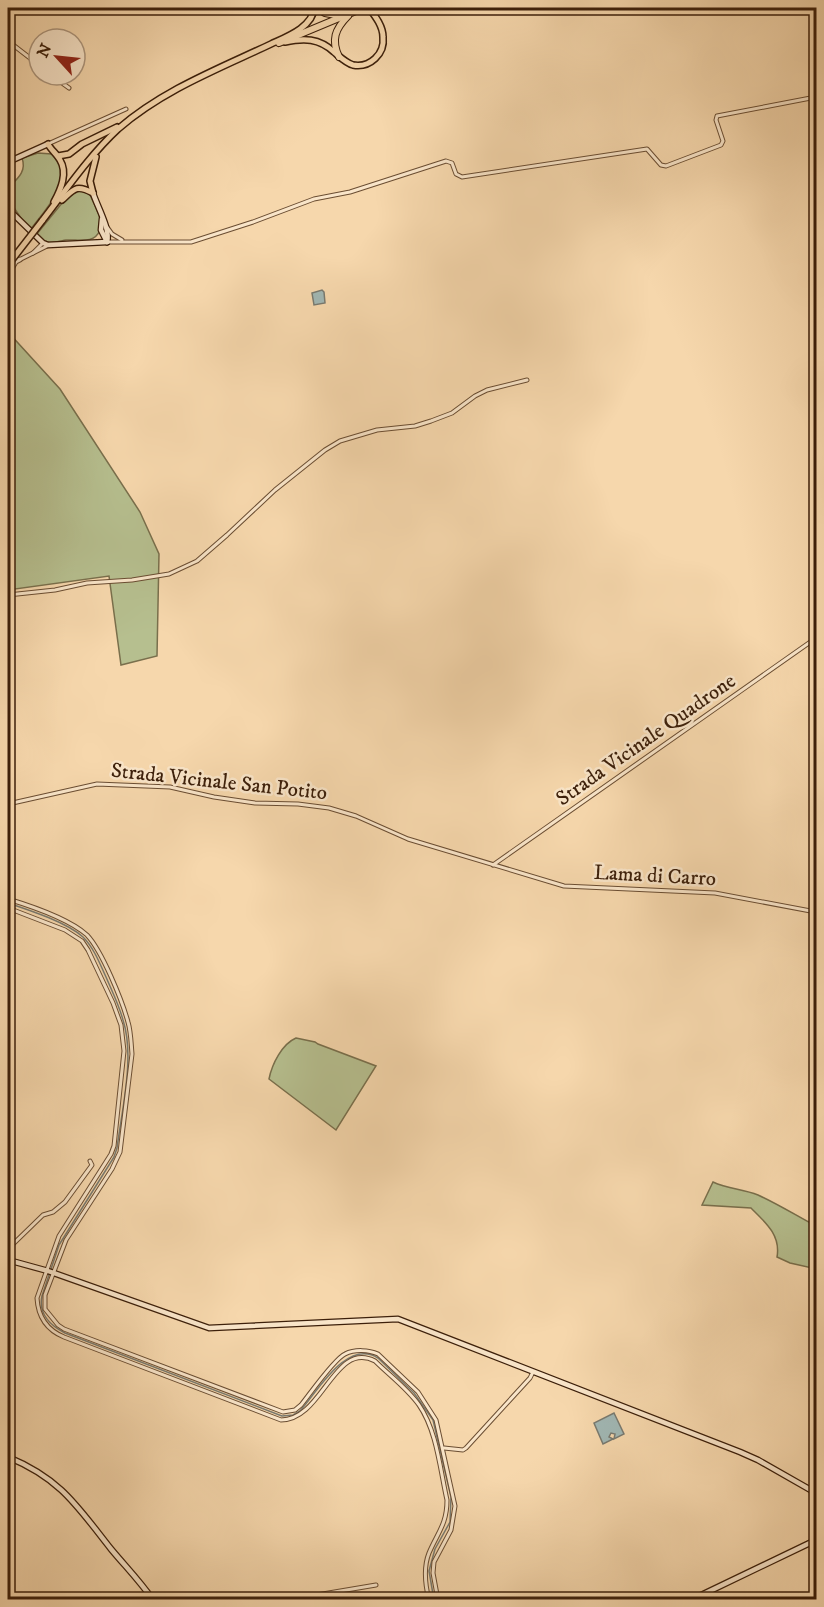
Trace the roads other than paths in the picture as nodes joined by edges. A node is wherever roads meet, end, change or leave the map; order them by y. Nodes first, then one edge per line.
1 (316, 8) edge
2 (363, 8) edge
3 (370, 9) edge
4 (352, 10) edge
5 (336, 15) junction
6 (8, 41) edge
7 (279, 42) junction
8 (27, 56) edge
9 (339, 57) junction
10 (816, 97) edge
11 (126, 109) dead end
12 (133, 117) junction
13 (105, 143) junction
14 (48, 144) junction
15 (58, 156) junction
16 (8, 162) edge
17 (93, 193) junction
18 (52, 208) junction
19 (8, 209) edge
20 (44, 219) junction
21 (104, 228) junction
22 (35, 238) junction
23 (107, 242) junction
24 (127, 242) junction
25 (86, 243) junction
26 (46, 244) junction
27 (35, 250) junction
28 (31, 254) junction
29 (21, 259) junction
30 (8, 263) edge
31 (8, 275) edge
32 (527, 380) dead end
33 (8, 595) edge
34 (816, 638) edge
35 (8, 804) edge
36 (493, 865) junction
37 (8, 899) edge
38 (22, 903) junction
39 (8, 908) edge
40 (20, 911) junction
41 (816, 912) edge
42 (101, 956) junction
43 (93, 959) junction
44 (119, 1097) junction
45 (127, 1098) junction
46 (90, 1161) dead end
47 (90, 1188) junction
48 (96, 1193) junction
49 (8, 1249) edge
50 (8, 1259) edge
51 (50, 1272) junction
52 (46, 1311) junction
53 (40, 1315) junction
54 (369, 1351) junction
55 (136, 1357) junction
56 (368, 1358) junction
57 (133, 1364) junction
58 (533, 1372) junction
59 (210, 1385) junction
60 (207, 1392) junction
61 (291, 1411) junction
62 (294, 1418) junction
63 (441, 1439) junction
64 (434, 1440) junction
65 (443, 1448) junction
66 (8, 1457) edge
67 (816, 1493) edge
68 (816, 1540) edge
69 (433, 1545) junction
70 (440, 1549) junction
71 (376, 1585) dead end
72 (153, 1599) edge
73 (287, 1599) edge
74 (429, 1599) edge
75 (438, 1599) edge
76 (691, 1599) edge

1 - 5 highway
1 - 7 main road
2 - 4 highway
3 - 9 main road
4 - 5 highway
4 - 7 highway
4 - 9 highway
5 - 7 highway
6 - 8 street
7 - 9 main road
7 - 12 main road
10 - 24 street
11 - 14 street
12 - 13 main road
12 - 15 main road
13 - 17 main road
13 - 18 main road
14 - 15 main road
14 - 16 main road
15 - 20 main road
17 - 18 main road
17 - 21 main road
18 - 20 main road
19 - 22 main road
20 - 30 main road, bridge
21 - 23 main road
21 - 24 street
21 - 25 main road
22 - 26 main road
22 - 27 street
23 - 24 street
23 - 25 main road
25 - 26 main road
26 - 27 street
26 - 28 street
27 - 28 street
28 - 29 street
29 - 30 street
29 - 31 street
30 - 31 street
32 - 33 street
34 - 36 street, Strada Vicinale Quadrone
35 - 36 street, Strada Vicinale San Potito
36 - 41 street, Lama di Carro
37 - 38 street
38 - 40 street
38 - 42 street
39 - 40 street
40 - 43 street
42 - 43 street
42 - 45 street
43 - 44 street
44 - 45 street
44 - 47 street
45 - 48 street
46 - 49 street
47 - 48 street
47 - 51 street
48 - 51 street
50 - 51 main road
51 - 52 street
51 - 53 street
51 - 58 main road
52 - 53 street
52 - 55 street
53 - 57 street
54 - 56 street
54 - 61 street
54 - 63 street
55 - 57 street
55 - 59 street
56 - 62 street
56 - 64 street
57 - 60 street
58 - 65 street
58 - 67 main road
59 - 60 street
59 - 61 street
60 - 62 street
61 - 62 street
63 - 64 street
63 - 65 street
64 - 69 street
65 - 70 street
66 - 72 main road
68 - 76 main road
69 - 70 street
69 - 74 street
70 - 75 street
71 - 73 street

